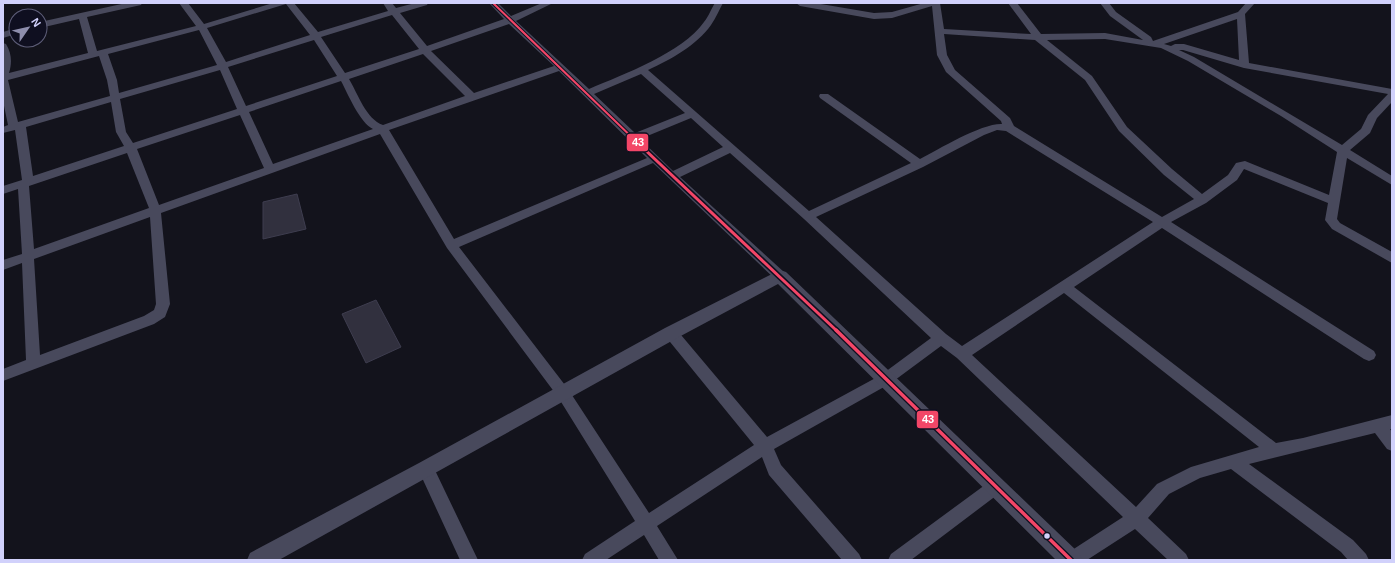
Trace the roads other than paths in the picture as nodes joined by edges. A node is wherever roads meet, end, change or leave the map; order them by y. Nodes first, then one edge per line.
1 (86, 3) edge
2 (138, 3) edge
3 (183, 3) edge
4 (282, 3) edge
5 (289, 3) edge
6 (387, 3) edge
7 (424, 3) edge
8 (493, 3) edge
9 (549, 3) edge
10 (719, 3) edge
11 (800, 3) edge
12 (935, 3) edge
13 (1012, 3) edge
14 (1104, 3) edge
15 (1251, 3) edge
16 (393, 12) junction
17 (85, 14) junction
18 (1241, 14) junction
19 (510, 20) junction
20 (48, 23) edge
21 (202, 27) junction
22 (939, 31) junction
23 (316, 36) junction
24 (1038, 37) junction
25 (1156, 45) junction
26 (3, 46) edge
27 (424, 50) junction
28 (98, 54) junction
29 (1244, 65) junction
30 (223, 66) junction
31 (561, 67) junction
32 (642, 70) junction
33 (343, 77) junction
34 (3, 78) edge
35 (1392, 92) edge
36 (588, 93) junction
37 (824, 96) dead end
38 (1392, 96) edge
39 (115, 97) junction
40 (472, 97) junction
41 (244, 110) junction
42 (692, 114) junction
43 (17, 126) junction
44 (1009, 128) junction
45 (383, 129) junction
46 (3, 130) edge
47 (632, 138) junction
48 (131, 148) junction
49 (731, 148) junction
50 (1343, 150) junction
51 (653, 159) junction
52 (919, 164) junction
53 (270, 169) junction
54 (672, 176) junction
55 (1392, 181) edge
56 (26, 183) junction
57 (3, 190) edge
58 (1202, 200) junction
59 (1334, 200) junction
60 (155, 209) junction
61 (808, 216) junction
62 (1162, 222) junction
63 (451, 244) junction
64 (28, 255) junction
65 (1392, 258) edge
66 (3, 264) edge
67 (780, 276) junction
68 (1065, 286) junction
69 (671, 333) junction
70 (942, 338) junction
71 (962, 354) junction
72 (1368, 355) dead end
73 (33, 364) junction
74 (3, 375) edge
75 (886, 379) junction
76 (563, 393) junction
77 (1386, 424) edge
78 (1392, 444) edge
79 (765, 446) junction
80 (1274, 450) junction
81 (1234, 462) junction
82 (426, 469) junction
83 (995, 487) junction
84 (1136, 518) junction
85 (646, 524) junction
86 (258, 560) edge
87 (468, 560) edge
88 (591, 560) edge
89 (669, 560) edge
90 (853, 560) edge
91 (897, 560) edge
92 (1071, 560) edge
93 (1180, 560) edge
94 (1360, 560) edge

1 - 17 street
2 - 17 street
3 - 21 street
4 - 21 street
5 - 23 street
6 - 16 street
7 - 16 street
8 - 19 street
9 - 19 street
10 - 32 street
11 - 12 street
12 - 22 street
13 - 24 street
14 - 25 street
15 - 18 street
16 - 23 street
16 - 27 street
17 - 20 street
17 - 28 street
18 - 25 street
18 - 29 street
19 - 27 street
19 - 31 street
21 - 28 street
21 - 30 street
22 - 24 street
22 - 44 street
23 - 30 street
23 - 33 street
24 - 25 street
24 - 58 street
25 - 29 street
25 - 50 street
26 - 34 street
27 - 33 street
27 - 40 street
28 - 34 street
28 - 39 street
29 - 35 street
30 - 39 street
30 - 41 street
31 - 36 street
31 - 40 street
32 - 36 street
32 - 42 street
33 - 41 street
33 - 45 street
34 - 43 street
36 - 47 street
37 - 52 street
38 - 50 street
39 - 43 street
39 - 48 street
40 - 45 street
41 - 48 street
41 - 53 street
42 - 47 street
42 - 49 street
43 - 46 street
43 - 56 street
44 - 52 street
44 - 62 street
45 - 53 street
45 - 63 street
47 - 51 street
48 - 56 street
48 - 60 street
49 - 54 street
49 - 61 street
50 - 55 street
50 - 59 street
51 - 54 street
51 - 63 street
52 - 61 street
53 - 60 street
54 - 67 street
56 - 57 street
56 - 64 street
58 - 59 street
58 - 62 street
59 - 65 street
60 - 64 street
60 - 73 street
61 - 70 street
62 - 68 street
62 - 72 street
63 - 76 street
64 - 66 street
64 - 73 street
67 - 69 street
67 - 75 street
68 - 71 street
68 - 80 street
69 - 76 street
69 - 79 street
70 - 71 street
70 - 75 street
71 - 84 street
73 - 74 street
75 - 79 street
75 - 83 street
76 - 82 street
76 - 85 street
77 - 78 street
77 - 80 street
79 - 85 street
79 - 90 street
80 - 81 street
81 - 84 street
81 - 94 street
82 - 86 street
82 - 87 street
83 - 91 street
83 - 92 street
84 - 92 street
84 - 93 street
85 - 88 street
85 - 89 street

